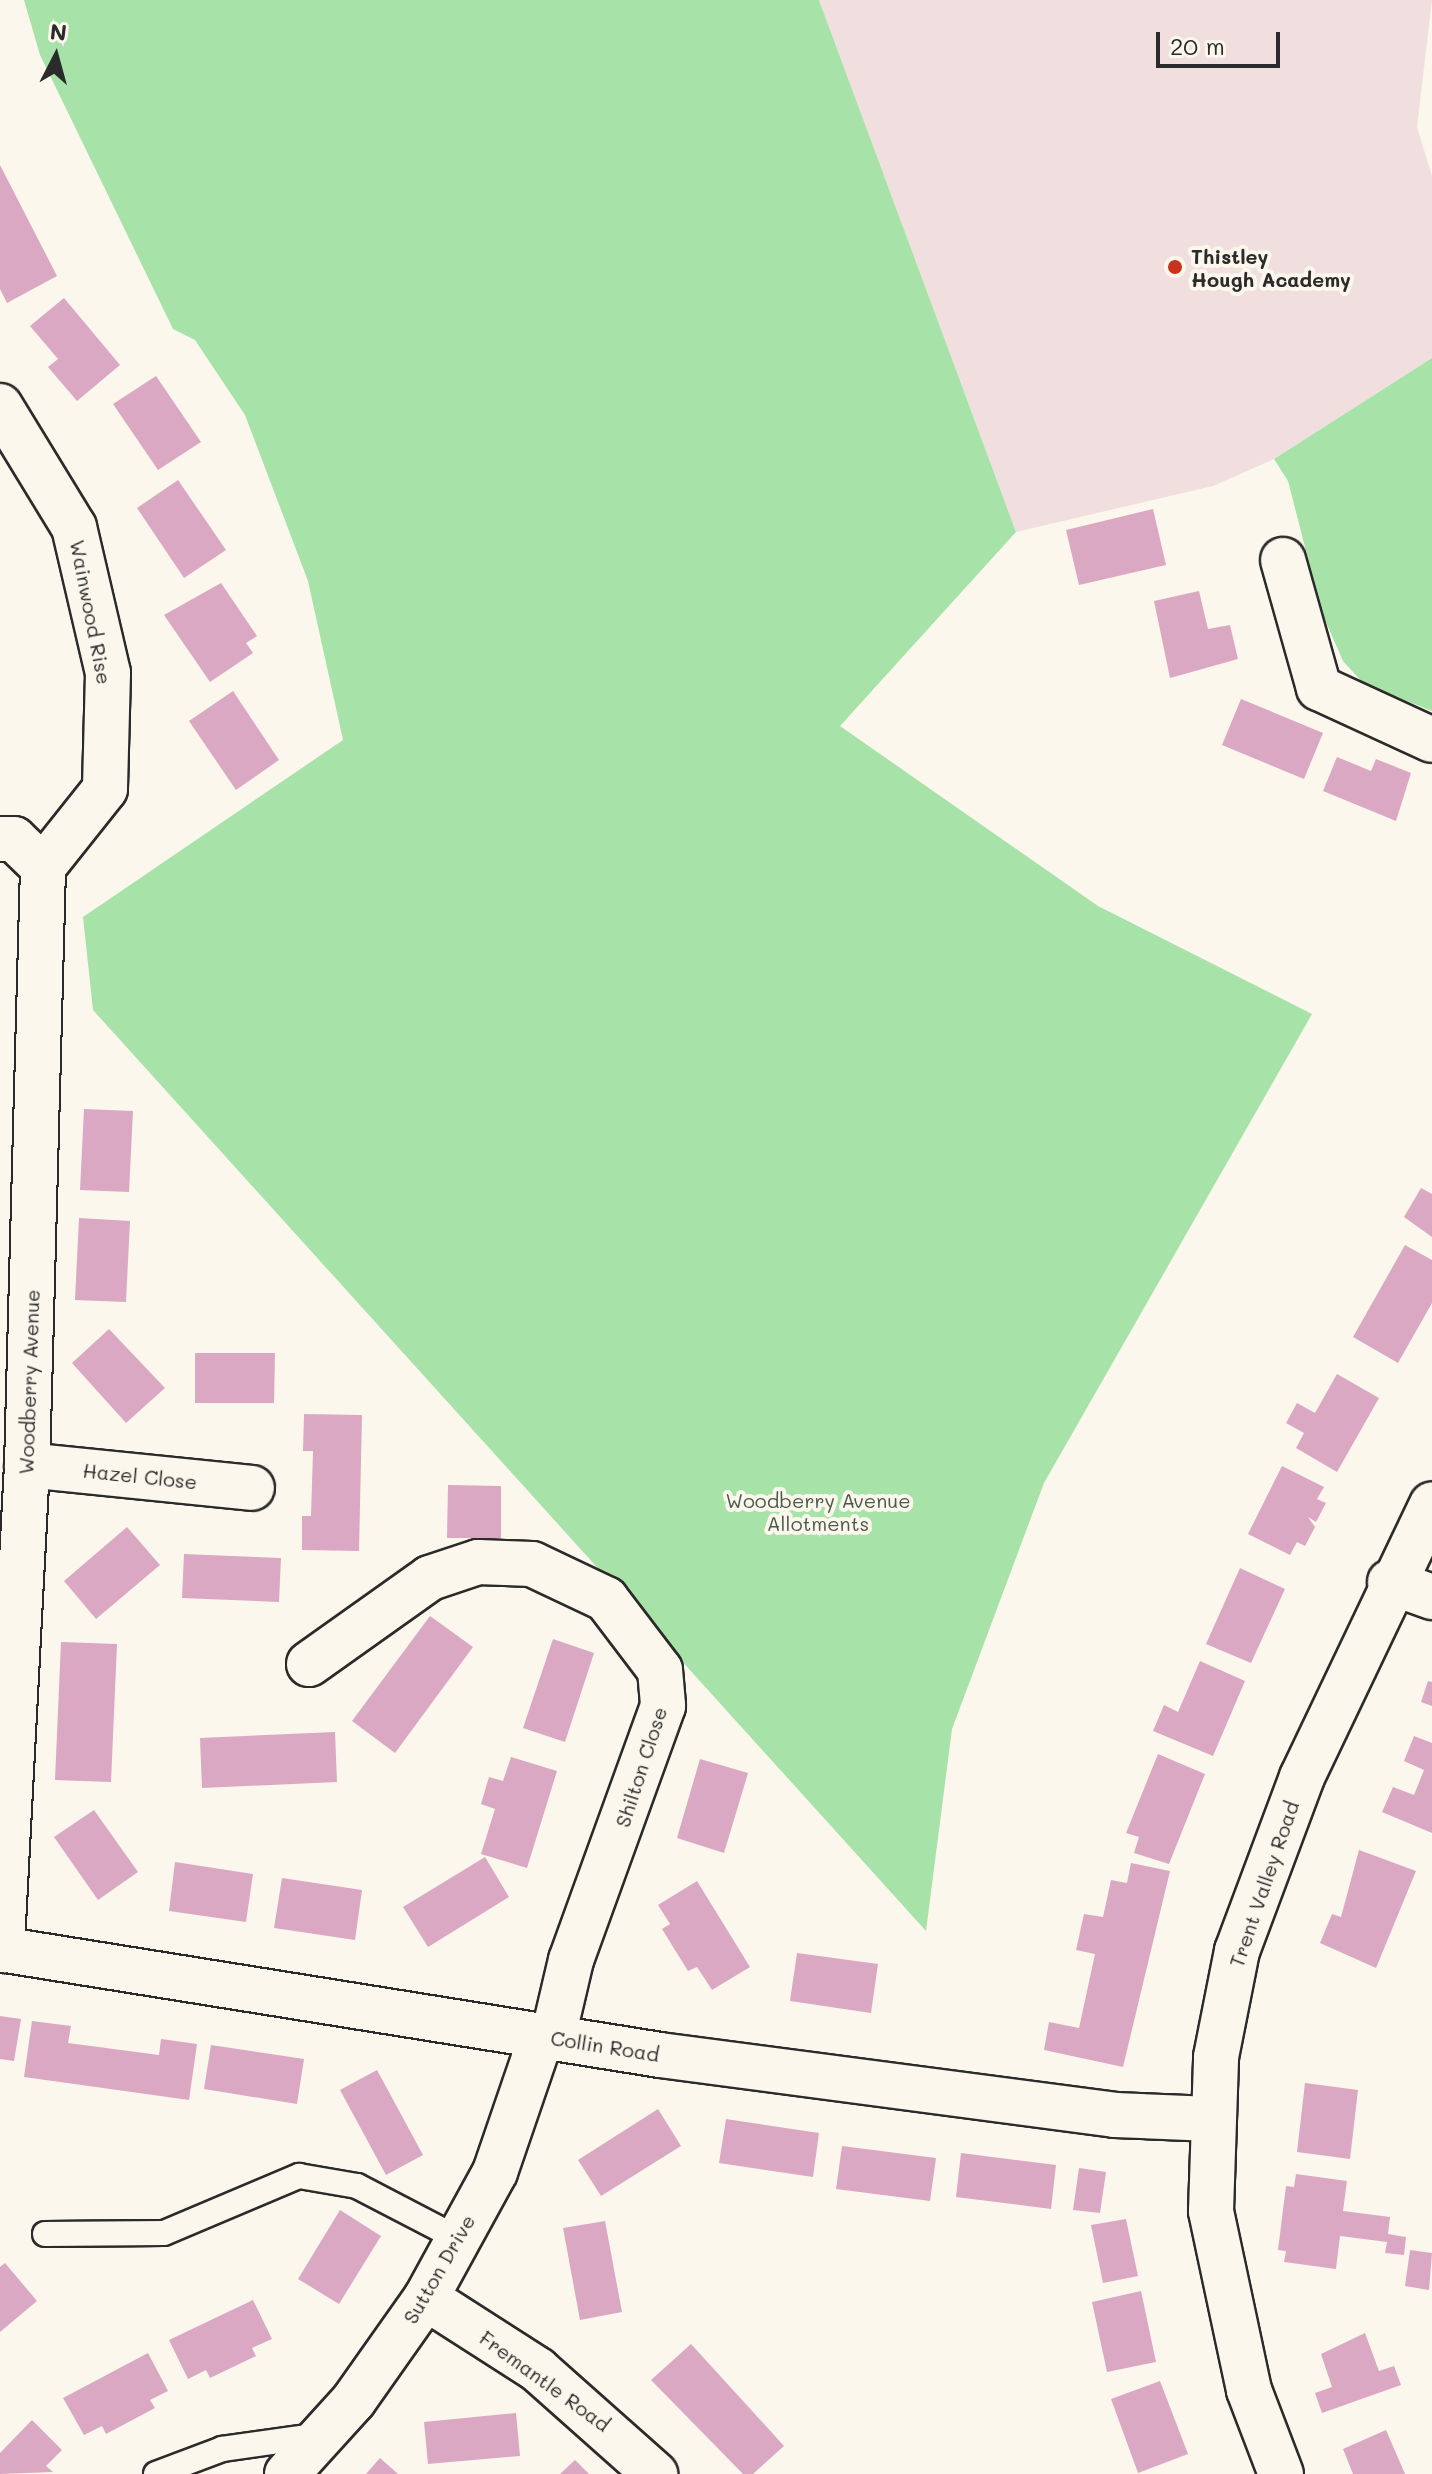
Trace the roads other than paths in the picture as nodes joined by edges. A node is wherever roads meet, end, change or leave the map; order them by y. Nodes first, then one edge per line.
1 (0, 406) edge
2 (1283, 560) dead end
3 (1432, 740) edge
4 (0, 839) edge
5 (43, 867) junction
6 (27, 1465) junction
7 (252, 1488) dead end
8 (1432, 1504) edge
9 (1390, 1582) junction
10 (1432, 1597) edge
11 (309, 1664) dead end
12 (1, 1950) edge
13 (547, 2036) junction
14 (1212, 2119) junction
15 (45, 2234) dead end
16 (457, 2238) junction
17 (426, 2298) junction
18 (325, 2435) junction
19 (156, 2474) edge
20 (287, 2474) edge
21 (655, 2474) edge
22 (1281, 2474) edge

1 - 5 street, Wainwood Rise
2 - 3 street
4 - 5 street
5 - 6 street, Woodberry Avenue
6 - 7 street, Hazel Close
6 - 12 street, Woodberry Avenue
8 - 9 street, Trent Valley Road
9 - 10 street
9 - 14 street, Trent Valley Road
11 - 13 street, Shilton Close
12 - 13 street, Collin Road
13 - 14 street, Collin Road
13 - 16 street, Sutton Drive
14 - 22 street, Trent Valley Road
15 - 16 lane
16 - 17 street, Sutton Drive
17 - 18 street, Sutton Drive
17 - 21 street, Fremantle Road
18 - 19 lane
18 - 20 street, Sutton Drive

